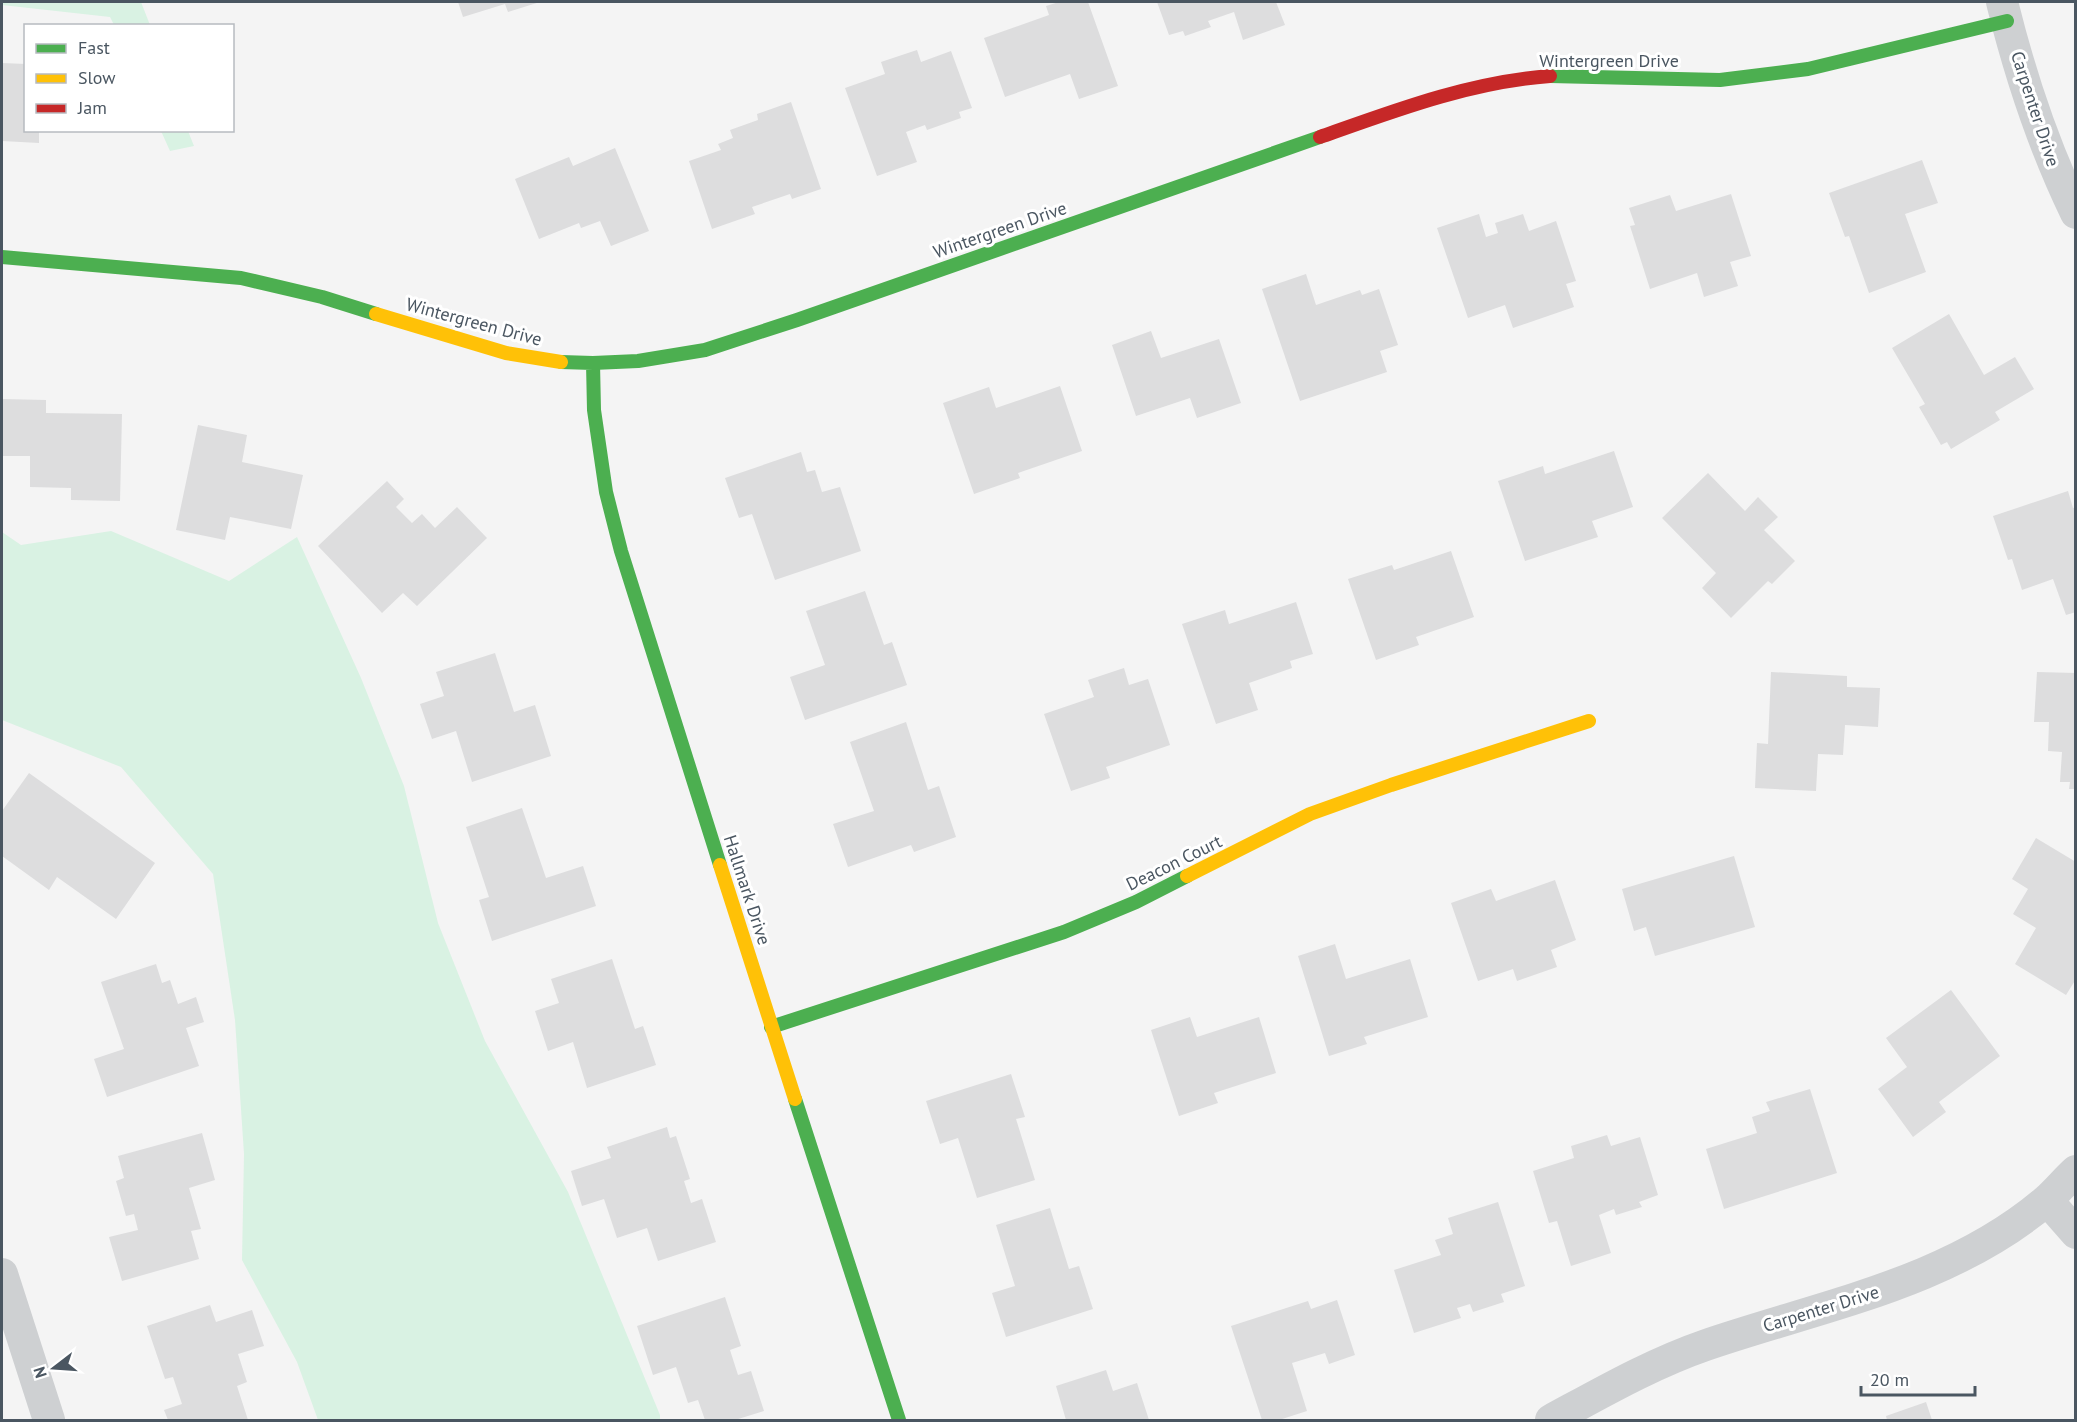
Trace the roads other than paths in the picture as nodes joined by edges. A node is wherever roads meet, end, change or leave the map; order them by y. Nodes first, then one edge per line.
1 (2005, 11) edge
2 (2076, 213) edge
3 (2, 257) edge
4 (593, 363) junction
5 (1588, 721) dead end
6 (771, 1027) junction
7 (2076, 1171) edge
8 (2047, 1200) junction
9 (2076, 1233) edge
10 (2, 1274) edge
11 (49, 1420) edge
12 (899, 1420) edge
13 (1551, 1420) edge

1 - 2 street, Carpenter Drive
1 - 4 street, Wintergreen Drive
3 - 4 street, Wintergreen Drive
4 - 6 street, Hallmark Drive
5 - 6 street, Deacon Court
6 - 12 street, Hallmark Drive
7 - 8 street, Carpenter Drive
8 - 9 street
8 - 13 street, Carpenter Drive
10 - 11 street

